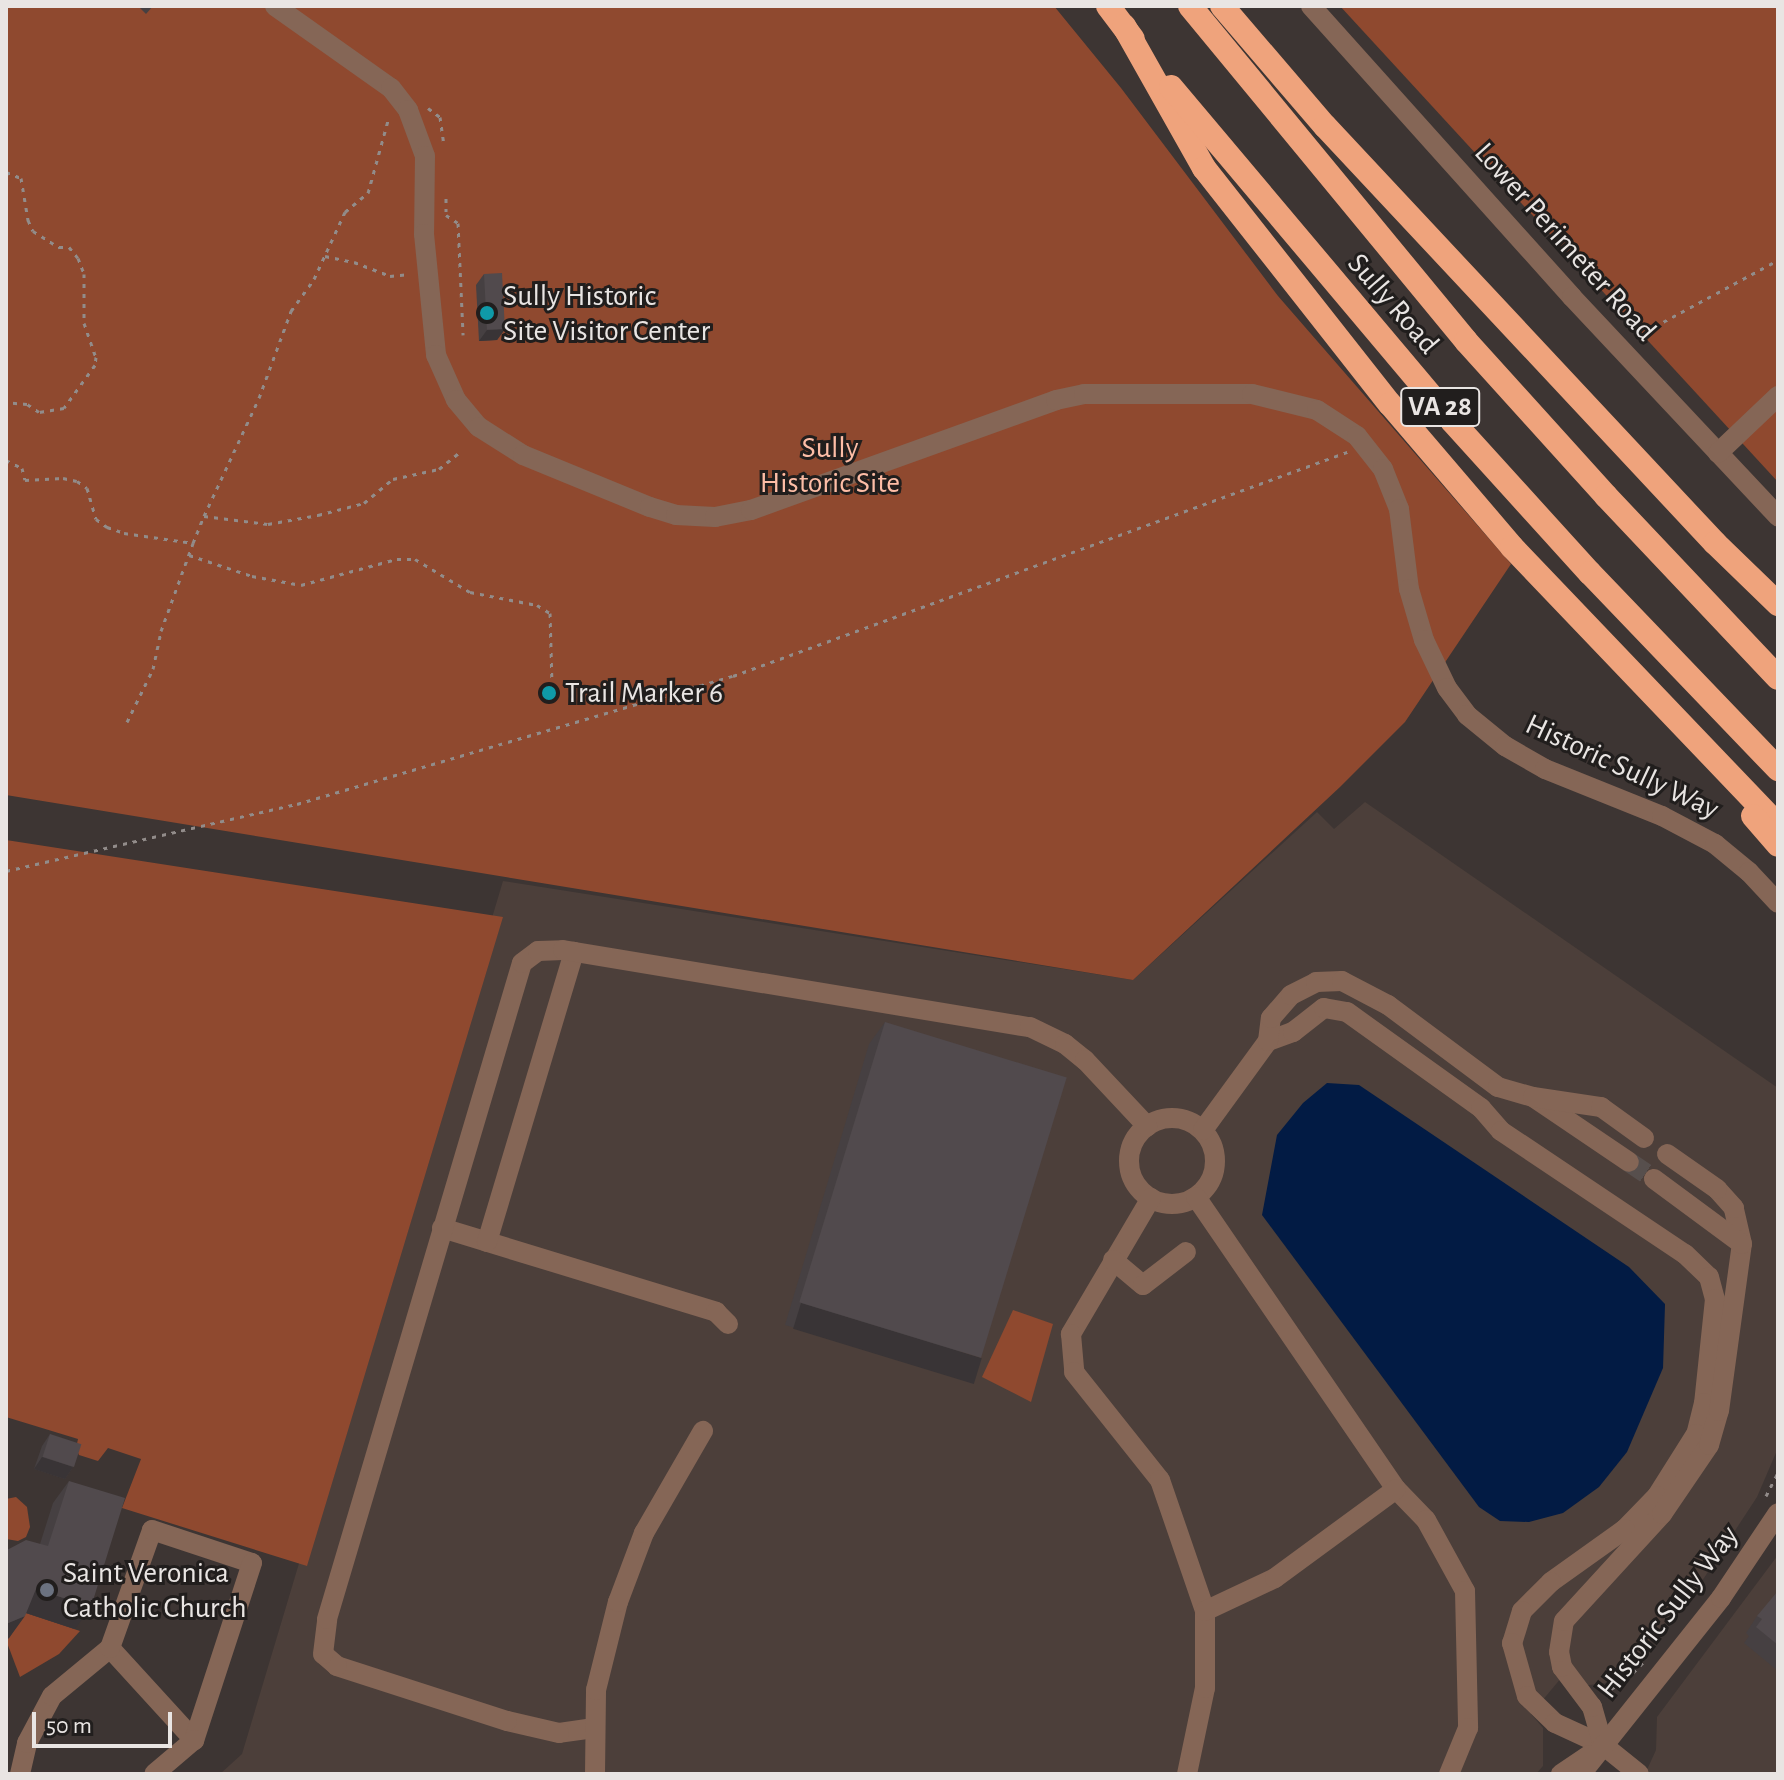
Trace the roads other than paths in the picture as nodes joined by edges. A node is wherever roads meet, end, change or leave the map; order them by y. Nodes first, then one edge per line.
1 (275, 6) edge
2 (1108, 6) edge
3 (1190, 6) edge
4 (1222, 6) edge
5 (1311, 6) edge
6 (1124, 26) junction
7 (1778, 396) edge
8 (1718, 453) junction
9 (1778, 516) edge
10 (1715, 543) junction
11 (1778, 604) edge
12 (1778, 618) edge
13 (1778, 678) edge
14 (1701, 747) junction
15 (1778, 769) edge
16 (1778, 825) edge
17 (1778, 845) edge
18 (1778, 903) edge
19 (574, 952) junction
20 (1268, 1041) junction
21 (1498, 1087) junction
22 (1533, 1097) junction
23 (1481, 1108) junction
24 (1147, 1126) junction
25 (1203, 1130) junction
26 (1644, 1138) dead end
27 (1667, 1154) dead end
28 (1629, 1162) tunnel mouth
29 (1654, 1179) tunnel mouth
30 (1196, 1197) junction
31 (1151, 1198) junction
32 (442, 1228) junction
33 (487, 1242) junction
34 (1742, 1244) junction
35 (1186, 1252) dead end
36 (1113, 1260) junction
37 (728, 1324) dead end
38 (703, 1431) dead end
39 (1396, 1489) junction
40 (1771, 1506) edge
41 (1205, 1611) junction
42 (110, 1648) junction
43 (594, 1728) junction
44 (194, 1740) junction
45 (1603, 1745) junction
46 (20, 1774) edge
47 (154, 1774) edge
48 (595, 1774) edge
49 (1187, 1774) edge
50 (1449, 1774) edge
51 (1561, 1774) edge
52 (1581, 1774) edge
53 (1639, 1774) edge

1 - 18 street, Historic Sully Way
2 - 6 highway, Sully Road / VA 28
3 - 13 highway, Sully Road / VA 28
4 - 10 highway
5 - 8 street, Lower Perimeter Road
6 - 14 highway
6 - 15 highway, Sully Road / VA 28
7 - 8 street
8 - 9 street, Lower Perimeter Road
10 - 11 highway
10 - 12 highway
14 - 16 highway
14 - 17 highway
19 - 24 street
19 - 32 street
19 - 33 street
20 - 21 street
20 - 23 street
20 - 25 street
21 - 22 street
21 - 23 street
22 - 26 street
22 - 28 street
23 - 45 street
24 - 25 street
24 - 31 street
25 - 30 street
27 - 34 street
29 - 34 street
30 - 31 street
30 - 39 street
31 - 36 street
32 - 33 street
32 - 43 street
33 - 37 street
34 - 45 street
35 - 36 street
36 - 41 street
38 - 43 street
39 - 41 street
39 - 50 street
40 - 45 street, Historic Sully Way
41 - 49 street
42 - 44 street
42 - 44 street
42 - 46 street
43 - 48 street
44 - 47 street
45 - 51 street, Historic Sully Way
45 - 52 street, Historic Sully Way
45 - 53 street

